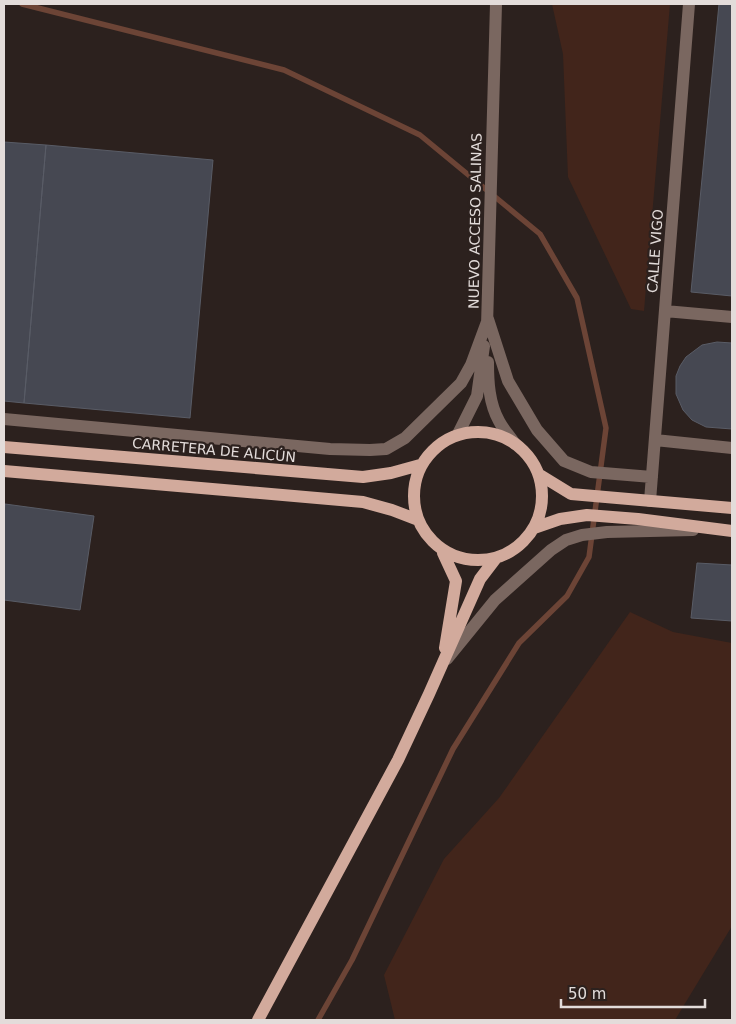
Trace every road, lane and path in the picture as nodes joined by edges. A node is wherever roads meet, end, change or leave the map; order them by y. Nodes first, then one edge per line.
1 (496, 4) edge
2 (689, 4) edge
3 (665, 311) junction
4 (732, 317) edge
5 (488, 319) junction
6 (4, 419) edge
7 (458, 434) junction
8 (655, 440) junction
9 (515, 444) junction
10 (4, 448) edge
11 (732, 448) edge
12 (420, 466) junction
13 (4, 471) edge
14 (540, 475) junction
15 (652, 477) junction
16 (644, 500) junction
17 (732, 508) edge
18 (418, 520) junction
19 (638, 525) junction
20 (534, 528) junction
21 (732, 531) edge
22 (443, 553) junction
23 (496, 558) junction
24 (442, 665) junction
25 (258, 1020) edge

1 - 5 street, NUEVO ACCESO SALINAS
2 - 3 street, CALLE VIGO
3 - 4 street
3 - 8 street, CALLE VIGO
5 - 6 street
5 - 7 street, NUEVO ACCESO SALINAS
5 - 9 street
5 - 15 street
7 - 9 main road
7 - 12 main road
8 - 11 street
8 - 15 street, CALLE VIGO
9 - 14 main road
10 - 12 main road, CARRETERA DE ALICÚN
12 - 18 main road
13 - 18 main road
14 - 16 main road
14 - 20 main road
15 - 16 street, CALLE VIGO
16 - 17 main road
18 - 22 main road
19 - 20 main road
19 - 21 main road
19 - 24 street
20 - 23 main road
22 - 23 main road
22 - 24 main road
23 - 24 main road
24 - 25 main road

